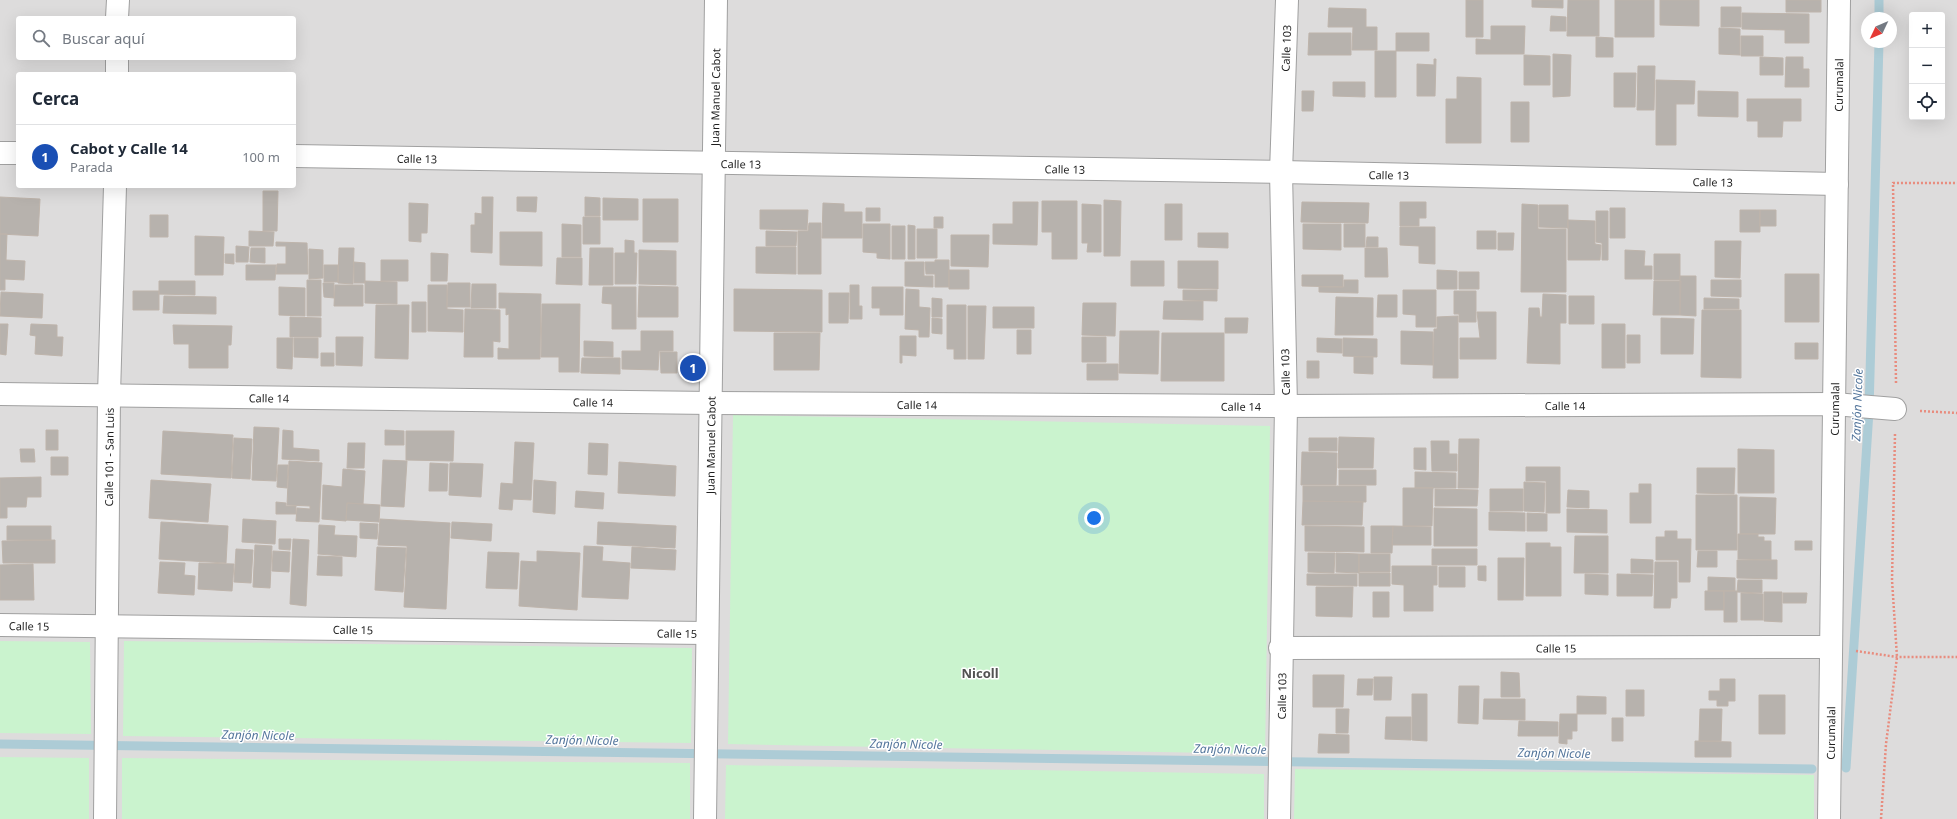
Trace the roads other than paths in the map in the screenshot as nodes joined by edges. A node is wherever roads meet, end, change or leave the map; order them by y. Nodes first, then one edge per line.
1 (118, 0) edge
2 (716, 0) edge
3 (1287, 0) edge
4 (1839, 0) edge
5 (117, 16) edge
6 (117, 60) edge
7 (117, 72) edge
8 (0, 153) edge
9 (16, 153) edge
10 (296, 156) edge
11 (713, 163) junction
12 (1281, 172) junction
13 (1837, 184) junction
14 (115, 188) edge
15 (0, 394) edge
16 (109, 395) junction
17 (711, 403) junction
18 (1834, 404) junction
19 (1286, 406) junction
20 (1896, 409) road end
21 (0, 625) edge
22 (106, 625) junction
23 (706, 633) junction
24 (1831, 647) junction
25 (1280, 648) junction
26 (105, 819) edge
27 (705, 819) edge
28 (1279, 819) edge
29 (1829, 819) edge

1 - 5 street
2 - 11 street, Juan Manuel Cabot
3 - 12 street, Calle 103
4 - 13 street, Curumalal
6 - 7 street
8 - 9 street
10 - 11 street, Calle 13
11 - 12 street, Calle 13
11 - 17 street, Juan Manuel Cabot
12 - 13 street, Calle 13
12 - 19 street, Calle 103
13 - 18 street, Curumalal
14 - 16 street, Calle 101 - San Luis
15 - 16 street, Calle 14
16 - 17 street, Calle 14
16 - 22 street, Calle 101 - San Luis
17 - 19 street, Calle 14
17 - 23 street, Juan Manuel Cabot
18 - 19 street, Calle 14
18 - 20 street, Calle 14
18 - 24 street, Curumalal
19 - 25 street, Calle 103
21 - 22 street, Calle 15
22 - 23 street, Calle 15
22 - 26 street, Calle 101 - San Luis
23 - 27 street, Juan Manuel Cabot
24 - 25 street, Calle 15
24 - 29 street, Curumalal
25 - 28 street, Calle 103

